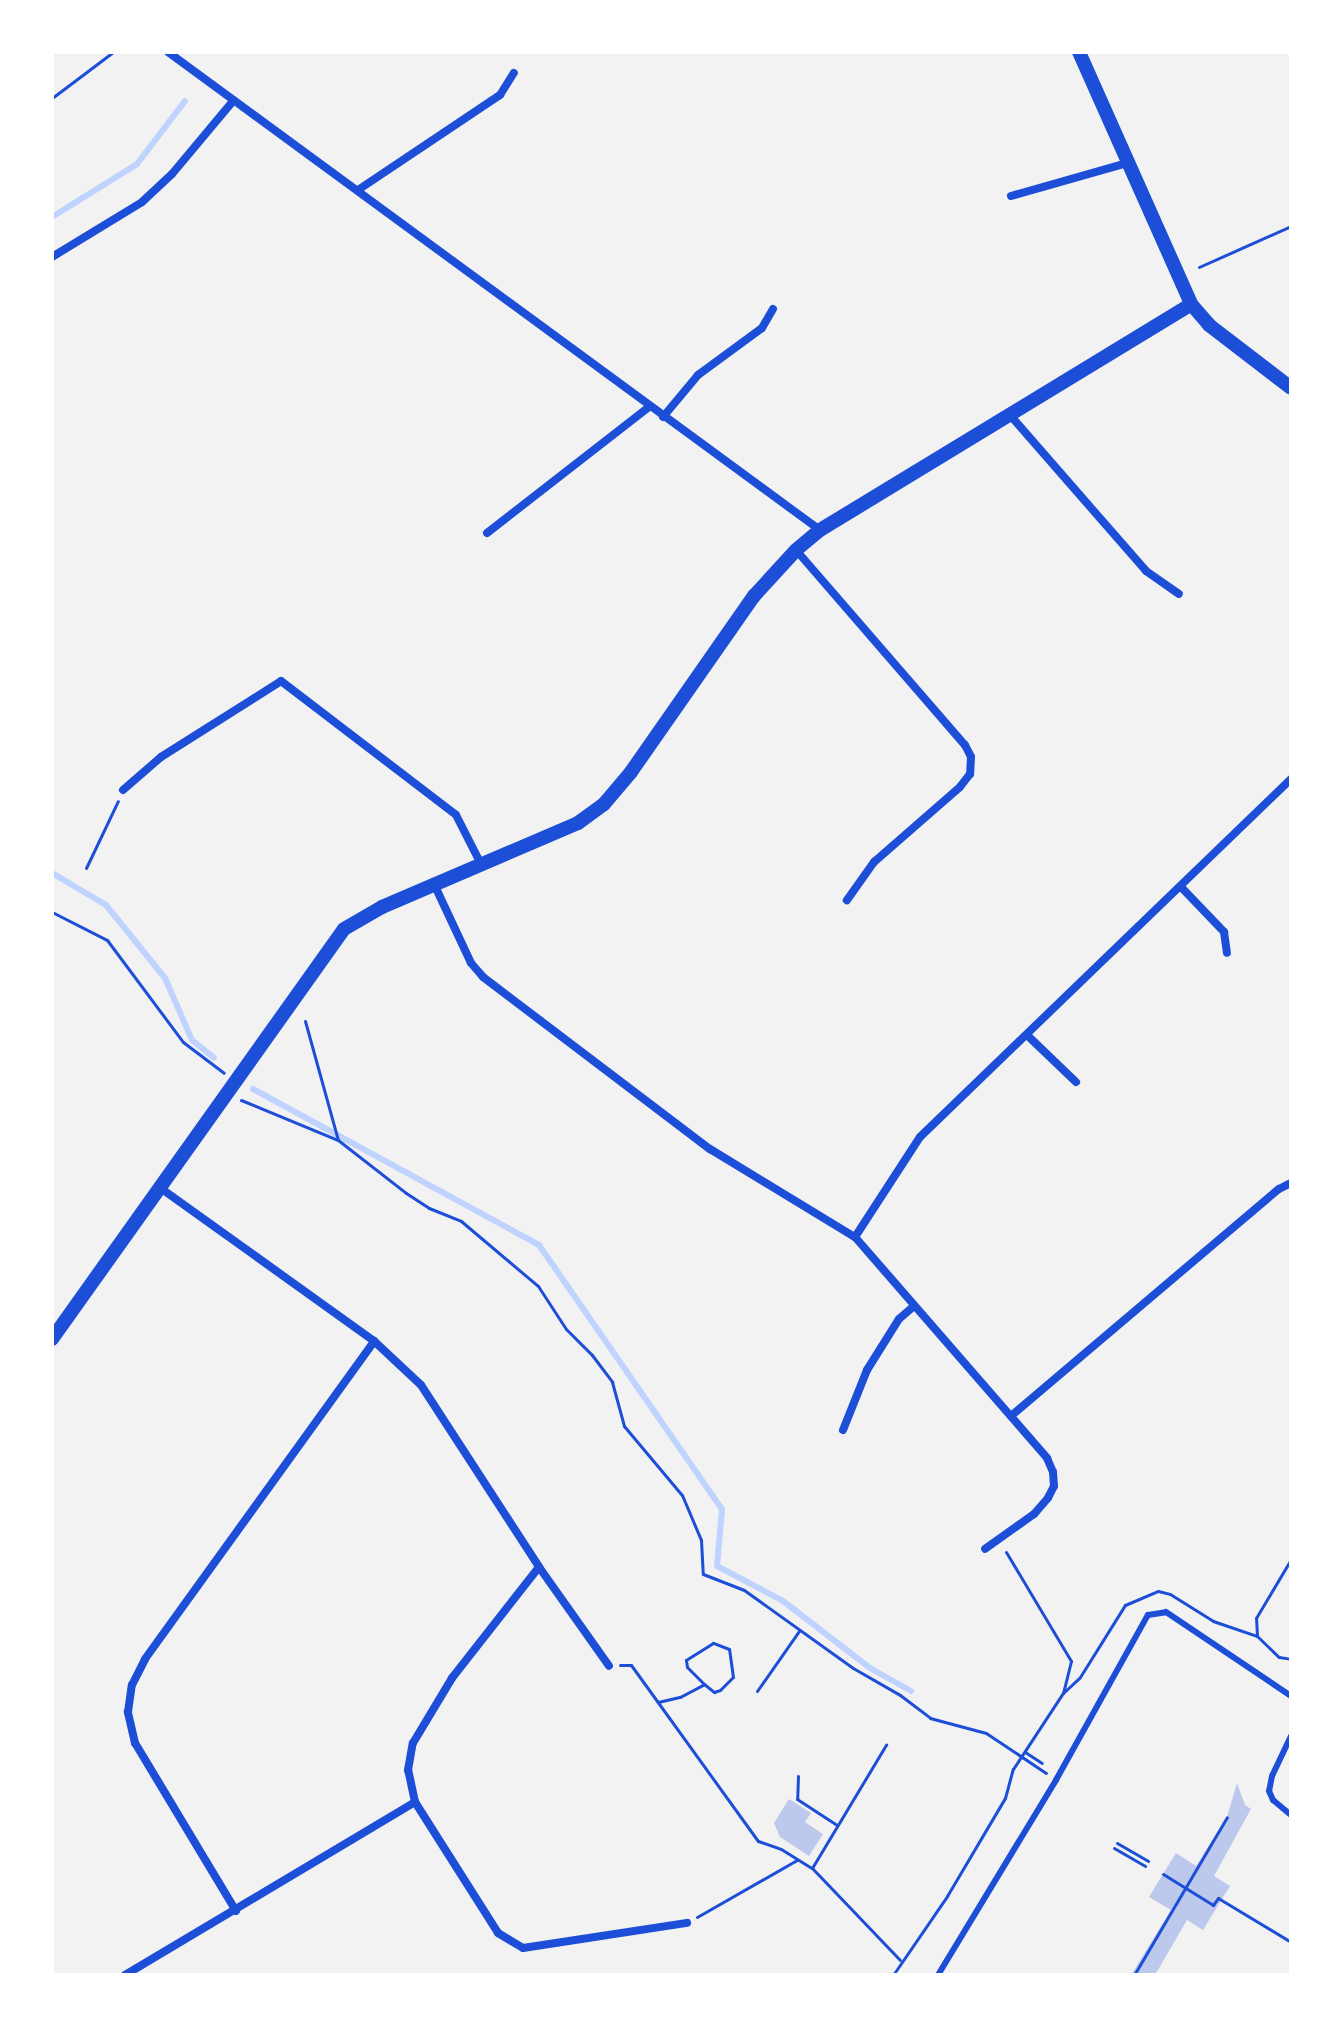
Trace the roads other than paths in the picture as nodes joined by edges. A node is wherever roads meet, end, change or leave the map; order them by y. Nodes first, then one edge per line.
1 (168, 52) edge
2 (1079, 52) edge
3 (514, 73) dead end
4 (233, 101) junction
5 (1130, 162) junction
6 (358, 190) junction
7 (1011, 196) dead end
8 (52, 257) edge
9 (1191, 304) junction
10 (773, 309) dead end
11 (1291, 388) edge
12 (649, 407) junction
13 (1010, 415) junction
14 (663, 417) junction
15 (820, 530) junction
16 (487, 533) dead end
17 (796, 550) junction
18 (1179, 594) dead end
19 (1291, 779) edge
20 (123, 790) road end
21 (481, 864) junction
22 (434, 884) junction
23 (1182, 888) junction
24 (847, 900) dead end
25 (1227, 953) dead end
26 (1027, 1035) junction
27 (1076, 1082) dead end
28 (1291, 1183) edge
29 (159, 1187) junction
30 (855, 1237) junction
31 (913, 1307) junction
32 (52, 1339) edge
33 (374, 1341) junction
34 (1011, 1416) junction
35 (843, 1430) dead end
36 (985, 1549) dead end
37 (539, 1567) junction
38 (1247, 1665) junction
39 (609, 1666) road end
40 (1242, 1675) dead end
41 (1291, 1696) edge
42 (1291, 1736) edge
43 (415, 1802) junction
44 (1291, 1815) edge
45 (236, 1911) junction
46 (687, 1923) road end
47 (125, 1975) edge
48 (938, 1975) edge

1 - 4 street
2 - 5 street
3 - 6 street
4 - 6 street
4 - 8 street
5 - 7 street
5 - 9 street
6 - 12 street
9 - 11 street
9 - 13 street
10 - 14 street
12 - 14 street
12 - 16 street
13 - 15 street
13 - 18 street
14 - 15 street
15 - 17 street
17 - 21 street
17 - 24 street
19 - 23 street
20 - 21 street
21 - 22 street
22 - 29 street
22 - 30 street
23 - 25 street
23 - 26 street
26 - 27 street
26 - 30 street
28 - 34 street
29 - 32 street
29 - 33 street
30 - 31 street
31 - 34 street
31 - 35 street
33 - 37 street
33 - 45 street
34 - 36 street
37 - 39 street
37 - 43 street
38 - 40 lane
38 - 41 lane
38 - 48 lane
42 - 44 lane
43 - 45 street
43 - 46 street
45 - 47 street

